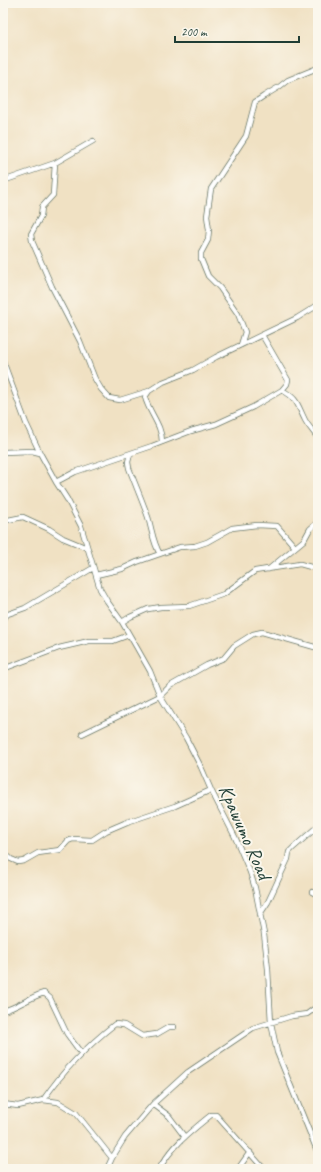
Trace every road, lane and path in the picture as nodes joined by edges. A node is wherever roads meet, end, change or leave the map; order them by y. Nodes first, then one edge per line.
1 (315, 69) dead end
2 (93, 141) dead end
3 (55, 163) junction
4 (3, 181) edge
5 (318, 305) edge
6 (262, 335) junction
7 (241, 345) junction
8 (3, 361) edge
9 (282, 390) junction
10 (149, 391) junction
11 (318, 438) edge
12 (162, 442) junction
13 (3, 452) edge
14 (40, 453) junction
15 (130, 454) junction
16 (56, 482) junction
17 (3, 522) edge
18 (318, 522) edge
19 (295, 547) junction
20 (87, 548) junction
21 (160, 554) junction
22 (93, 568) junction
23 (269, 569) junction
24 (318, 569) edge
25 (96, 575) junction
26 (3, 618) edge
27 (122, 622) junction
28 (129, 635) junction
29 (318, 648) edge
30 (3, 669) edge
31 (160, 696) junction
32 (82, 734) dead end
33 (211, 790) junction
34 (318, 826) edge
35 (3, 852) edge
36 (312, 892) dead end
37 (318, 895) edge
38 (260, 914) junction
39 (318, 1006) edge
40 (3, 1011) edge
41 (271, 1023) junction
42 (174, 1027) dead end
43 (81, 1053) junction
44 (43, 1100) junction
45 (3, 1104) edge
46 (153, 1104) junction
47 (184, 1136) junction
48 (250, 1152) junction
49 (318, 1153) edge
50 (112, 1158) junction
51 (107, 1169) edge
52 (159, 1169) edge
53 (238, 1169) edge
54 (264, 1169) edge

1 - 7 street
2 - 3 street
3 - 4 street
3 - 10 street
5 - 6 street
6 - 7 street
6 - 9 street
7 - 10 street
8 - 14 street, Kpawumo Road
9 - 11 street
9 - 12 street
10 - 12 street
12 - 15 street
13 - 14 street
14 - 16 street, Kpawumo Road
15 - 16 street
15 - 21 street
16 - 20 street, Kpawumo Road
17 - 20 street
18 - 19 street
19 - 21 street
19 - 23 street
20 - 22 street, Kpawumo Road
21 - 25 street
22 - 25 street, Kpawumo Road
22 - 26 street
23 - 24 street
23 - 27 street
25 - 27 street, Kpawumo Road
27 - 28 street, Kpawumo Road
28 - 30 street
28 - 31 street, Kpawumo Road
29 - 31 street
31 - 32 street
31 - 33 street, Kpawumo Road
33 - 35 street
33 - 38 street, Kpawumo Road
34 - 38 street
36 - 37 street
38 - 41 street, Kpawumo Road
39 - 41 street
40 - 43 street
41 - 46 street
41 - 49 street, Kpawumo Road
42 - 43 street
43 - 44 street
44 - 45 street
44 - 50 street
46 - 47 street
46 - 50 street
47 - 48 street
47 - 52 street
48 - 53 street
48 - 54 street
50 - 51 street

